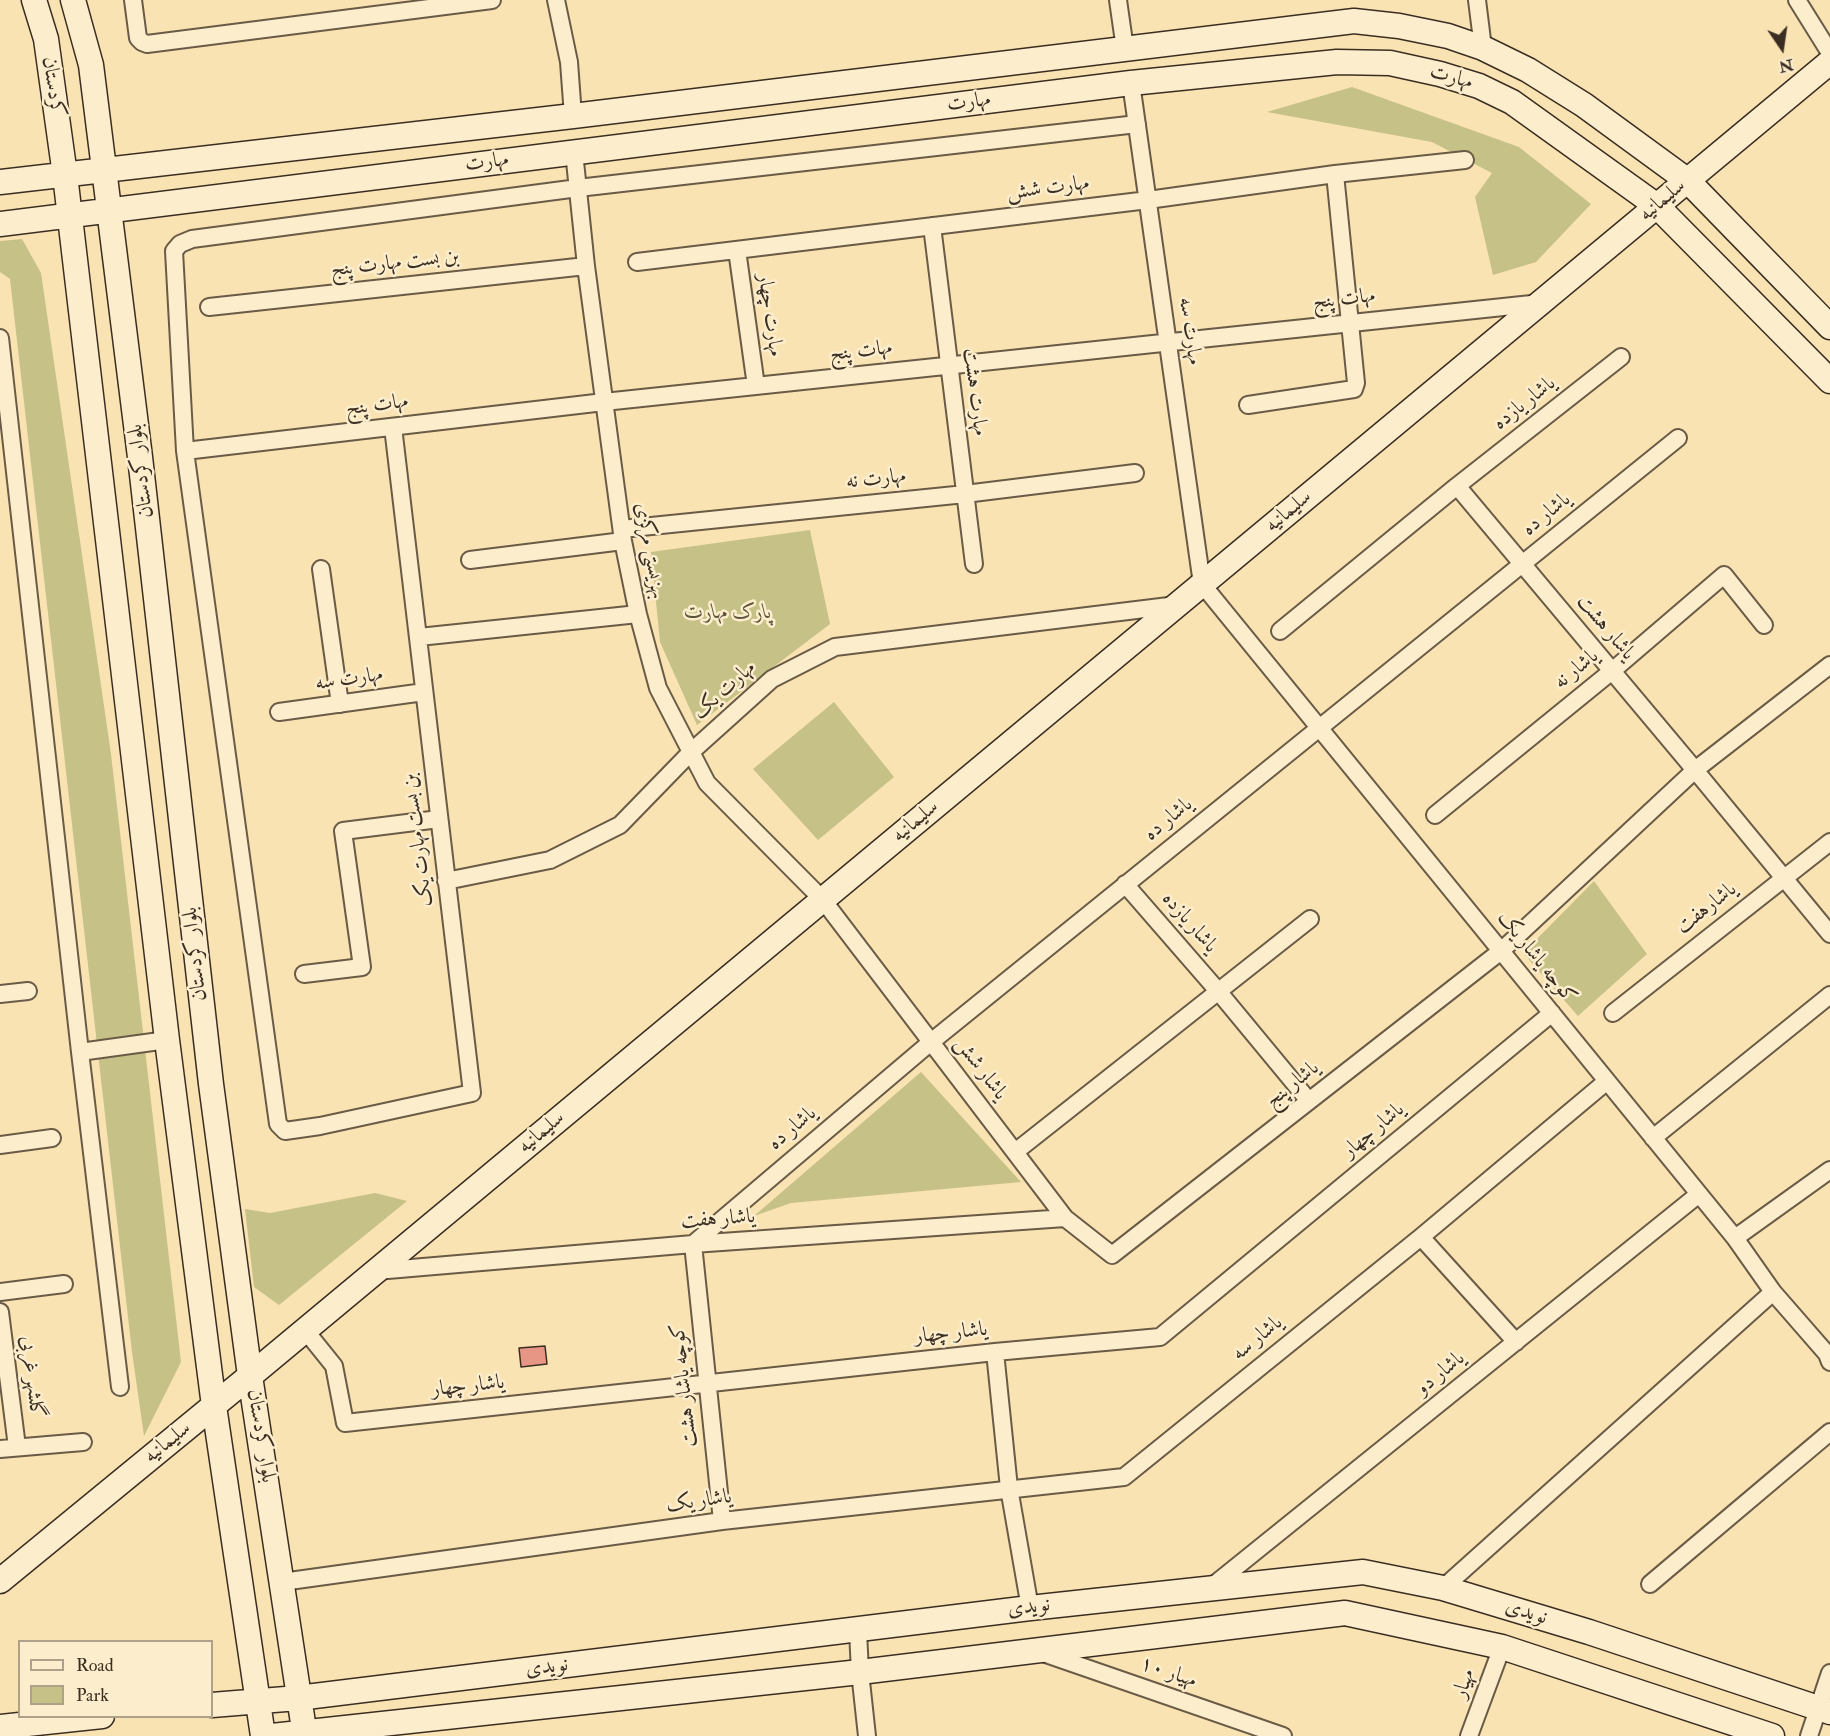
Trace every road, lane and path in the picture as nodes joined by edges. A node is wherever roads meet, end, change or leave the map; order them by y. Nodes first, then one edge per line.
1 (34, 0) edge
2 (73, 0) edge
3 (133, 0) edge
4 (492, 0) edge
5 (556, 0) edge
6 (1118, 0) edge
7 (1477, 0) edge
8 (1797, 0) edge
9 (368, 8) edge
10 (1125, 48) junction
11 (1483, 48) junction
12 (1830, 54) edge
13 (1830, 62) edge
14 (1131, 84) junction
15 (573, 116) junction
16 (1137, 124) junction
17 (574, 152) junction
18 (1465, 160) dead end
19 (105, 170) junction
20 (1335, 174) junction
21 (65, 175) junction
22 (1688, 181) junction
23 (0, 182) edge
24 (578, 188) junction
25 (1148, 200) junction
26 (1657, 206) junction
27 (108, 211) junction
28 (69, 216) junction
29 (0, 224) edge
30 (932, 226) junction
31 (737, 250) junction
32 (637, 262) dead end
33 (586, 266) junction
34 (1541, 303) junction
35 (209, 307) dead end
36 (1349, 322) junction
37 (1830, 327) edge
38 (0, 338) edge
39 (1168, 342) junction
40 (1621, 357) dead end
41 (948, 365) junction
42 (1830, 381) edge
43 (756, 386) junction
44 (604, 402) junction
45 (1248, 405) dead end
46 (393, 427) junction
47 (1678, 438) dead end
48 (185, 451) junction
49 (1135, 474) dead end
50 (1457, 486) junction
51 (964, 494) junction
52 (622, 535) junction
53 (470, 560) dead end
54 (974, 564) dead end
55 (1522, 564) junction
56 (321, 569) dead end
57 (1202, 584) junction
58 (1178, 604) junction
59 (638, 614) junction
60 (1764, 625) dead end
61 (1280, 631) dead end
62 (419, 637) junction
63 (1830, 664) edge
64 (1612, 671) junction
65 (424, 693) junction
66 (340, 704) junction
67 (279, 712) dead end
68 (1319, 728) junction
69 (691, 752) junction
70 (1695, 770) junction
71 (1435, 815) dead end
72 (439, 819) junction
73 (1830, 842) edge
74 (1784, 877) junction
75 (446, 881) junction
76 (1125, 884) junction
77 (823, 900) junction
78 (1310, 919) dead end
79 (1830, 934) edge
80 (1501, 951) junction
81 (304, 974) dead end
82 (28, 990) dead end
83 (1218, 991) junction
84 (0, 994) edge
85 (1830, 995) edge
86 (1552, 1013) junction
87 (1613, 1013) dead end
88 (167, 1040) junction
89 (931, 1041) junction
90 (80, 1052) junction
91 (1607, 1081) junction
92 (1309, 1101) junction
93 (52, 1138) dead end
94 (1653, 1138) junction
95 (0, 1145) edge
96 (1015, 1152) junction
97 (1830, 1170) edge
98 (1699, 1194) junction
99 (1065, 1218) junction
100 (1421, 1237) junction
101 (1736, 1238) junction
102 (693, 1244) junction
103 (1112, 1255) joint
104 (375, 1272) junction
105 (64, 1284) dead end
106 (0, 1292) edge
107 (1773, 1292) junction
108 (0, 1312) edge
109 (305, 1330) junction
110 (1516, 1342) junction
111 (995, 1352) junction
112 (1830, 1362) edge
113 (250, 1376) junction
114 (708, 1384) junction
115 (120, 1387) dead end
116 (214, 1406) junction
117 (1830, 1432) edge
118 (83, 1442) dead end
119 (17, 1448) junction
120 (0, 1449) edge
121 (1124, 1477) joint
122 (1009, 1488) junction
123 (722, 1521) junction
124 (0, 1581) edge
125 (282, 1582) junction
126 (1650, 1584) dead end
127 (1210, 1588) junction
128 (1443, 1588) junction
129 (1030, 1608) junction
130 (858, 1630) junction
131 (1502, 1647) junction
132 (1039, 1652) junction
133 (860, 1672) junction
134 (1830, 1673) edge
135 (298, 1698) junction
136 (257, 1700) junction
137 (213, 1705) edge
138 (1824, 1710) edge
139 (83, 1718) edge
140 (0, 1727) edge
141 (304, 1734) edge
142 (263, 1736) edge
143 (272, 1736) edge
144 (867, 1736) edge
145 (1283, 1736) edge
146 (1469, 1736) edge
147 (1772, 1736) edge
148 (1809, 1736) edge

1 - 21 main road, کردستان
2 - 19 main road, کردستان
3 - 9 street
4 - 9 street
5 - 15 street
6 - 10 street
7 - 11 street
8 - 12 street
10 - 11 main road, مهارت
10 - 14 main road
10 - 15 main road, مهارت
11 - 22 main road, مهارت
13 - 22 main road, سلیمانیه
14 - 16 street, مهارت سه
14 - 17 main road, مهارت
14 - 26 main road, مهارت
15 - 17 main road
15 - 19 main road, مهارت
16 - 24 street
16 - 25 street, مهارت سه
17 - 24 street, بهزیستی مرکزی
17 - 27 main road, مهارت
18 - 20 street, مهارت شش
19 - 21 main road, مهارت
19 - 27 main road, بلوار کردستان
20 - 25 street, مهارت شش
20 - 36 street
21 - 23 main road, مهارت
21 - 28 main road, بلوار کردستان
22 - 26 main road, سلیمانیه
22 - 37 main road, مهارت
24 - 33 street, بهزیستی مرکزی
24 - 48 street
25 - 30 street, مهارت شش
25 - 39 street, مهارت سه
26 - 34 main road, سلیمانیه
26 - 42 main road, مهارت
27 - 28 main road, مهارت
27 - 113 main road, بلوار کردستان
28 - 29 main road, مهارت
28 - 88 main road, بلوار کردستان
30 - 31 street, مهارت شش
30 - 41 street, مهارت هشت
31 - 32 street, مهارت شش
31 - 43 street, مهارت چهار
33 - 35 street, بن بست مهارت پنج
33 - 44 street, بهزیستی مرکزی
34 - 36 street, مهات پنج
34 - 57 main road, سلیمانیه
36 - 39 street, مهات پنج
36 - 45 street
38 - 90 street
39 - 41 street, مهات پنج
39 - 57 street, مهارت سه
40 - 50 street, یاشار یازده
41 - 43 street, مهات پنج
41 - 51 street, مهارت هشت
43 - 44 street, مهات پنج
44 - 46 street, مهات پنج
44 - 52 street, بهزیستی مرکزی
46 - 48 street, مهات پنج
46 - 62 street, بن بست مهارت یک
47 - 55 street, یاشار ده
48 - 75 street, بن بست مهارت یک
49 - 51 street, مهارت نه
50 - 55 street, یاشار هشت
50 - 61 street
51 - 52 street, مهارت نه
51 - 54 street, مهارت هشت
52 - 53 street, مهارت نه
52 - 59 street, بهزیستی مرکزی
55 - 64 street, یاشار هشت
55 - 68 street, یاشار ده
56 - 66 street
57 - 58 main road, سلیمانیه
57 - 68 street, کوچه یاشار یک
58 - 69 street, مهارت یک
58 - 77 main road, سلیمانیه
59 - 62 street
59 - 69 street, بهزیستی مرکزی
60 - 64 street, یاشار نه
62 - 65 street, بن بست مهارت یک
63 - 70 street
64 - 70 street, یاشار هشت
64 - 71 street, یاشار نه
65 - 66 street, مهارت سه
65 - 72 street, بن بست مهارت یک
66 - 67 street, مهارت سه
68 - 76 street, یاشار ده
68 - 80 street, کوچه یاشار یک
69 - 75 street, مهارت یک
69 - 77 street, بهزیستی مرکزی
70 - 74 street
70 - 80 street
72 - 75 street, بن بست مهارت یک
72 - 81 street
73 - 74 street, یاشارهفت
74 - 79 street
74 - 87 street, یاشارهفت
76 - 83 street, یاشار یازده
76 - 89 street, یاشار ده
77 - 89 street, یاشار شش
77 - 104 main road, سلیمانیه
78 - 83 street
80 - 86 street, کوچه یاشار یک
80 - 92 street, یاشار پنج
82 - 84 street
83 - 92 street, یاشار یازده
83 - 96 street
85 - 94 street
86 - 91 street, کوچه یاشار یک
86 - 111 street, یاشار چهار
88 - 90 street
88 - 116 main road, بلوار کردستان
89 - 96 street, یاشار شش
89 - 102 street, یاشار ده
90 - 115 street
91 - 94 street, کوچه یاشار یک
91 - 100 street, یاشار سه
92 - 103 street, یاشار پنج
93 - 95 street
94 - 98 street, کوچه یاشار یک
96 - 99 street, یاشار شش
97 - 101 street
98 - 101 street, کوچه یاشار یک
98 - 110 street, یاشار دو
99 - 102 street, یاشار هفت
99 - 103 street, یاشار شش
100 - 110 street
100 - 121 street, یاشار سه
101 - 107 street, کوچه یاشار یک
102 - 104 street, یاشار هفت
102 - 114 street, کوچه یاشار هشت
104 - 109 main road, سلیمانیه
105 - 106 street
107 - 112 street, کوچه یاشار یک
107 - 128 street
108 - 119 street, گلشهر غربی
109 - 113 main road, سلیمانیه
109 - 114 street, یاشار چهار
110 - 127 street, یاشار دو
111 - 114 street, یاشار چهار
111 - 122 street
113 - 116 main road, سلیمانیه
113 - 125 main road, بلوار کردستان
114 - 123 street, کوچه یاشار هشت
116 - 124 main road, سلیمانیه
116 - 136 main road, بلوار کردستان
117 - 126 street
118 - 119 street
119 - 120 street
121 - 122 street, یاشار یک
122 - 123 street, یاشار یک
122 - 129 street
123 - 125 street, یاشار یک
125 - 135 main road, بلوار کردستان
127 - 128 main road, نویدی
127 - 129 main road, نویدی
128 - 138 main road, نویدی
129 - 130 main road, نویدی
130 - 133 street
130 - 135 main road, نویدی
131 - 132 main road, نویدی
131 - 146 street, مهیار
131 - 147 main road, نویدی
132 - 133 main road, نویدی
132 - 145 street, مهیار ۱۰
133 - 141 main road, نویدی
133 - 144 street
134 - 138 street
135 - 136 main road, نویدی
135 - 141 main road, بلوار کردستان
136 - 137 main road, نویدی
136 - 142 main road, بلوار کردستان
138 - 148 street
139 - 140 main road
141 - 143 main road, نویدی

